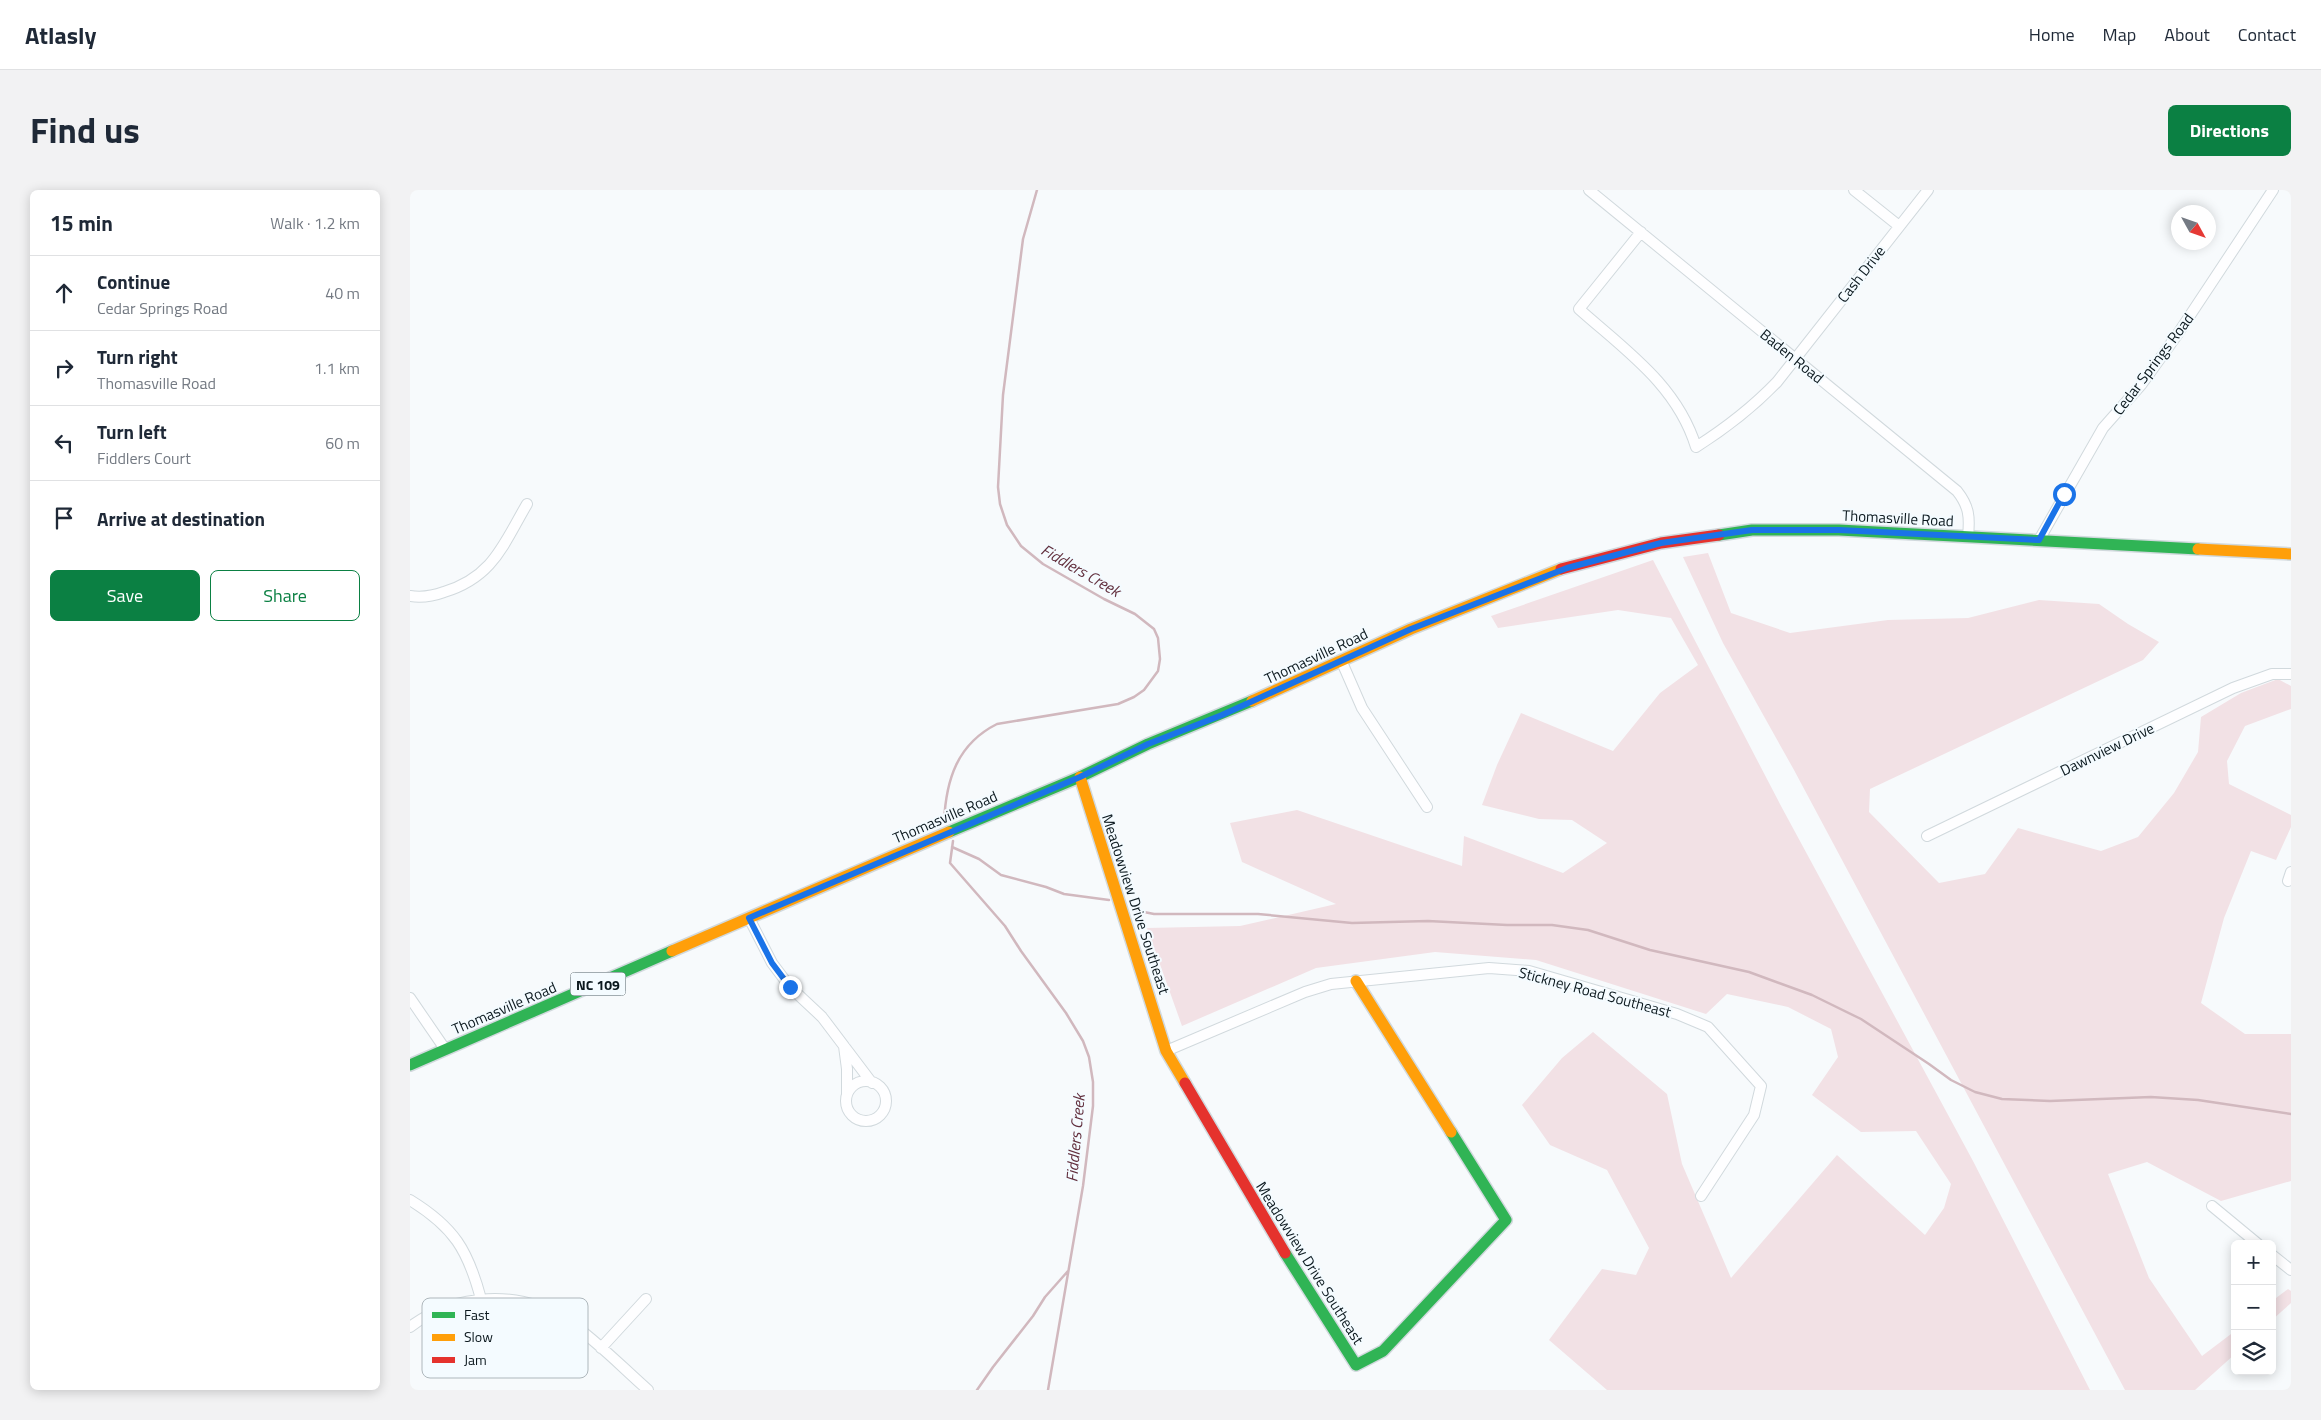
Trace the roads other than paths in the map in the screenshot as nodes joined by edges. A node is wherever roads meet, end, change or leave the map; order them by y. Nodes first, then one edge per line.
1 (1589, 190) edge
2 (1854, 190) edge
3 (1928, 190) edge
4 (2272, 190) edge
5 (1899, 226) junction
6 (1641, 232) junction
7 (1795, 358) junction
8 (526, 504) dead end
9 (1968, 536) junction
10 (2039, 540) junction
11 (2291, 554) edge
12 (410, 596) edge
13 (1341, 660) junction
14 (2291, 674) edge
15 (1080, 777) junction
16 (1427, 807) dead end
17 (1926, 836) dead end
18 (749, 918) junction
19 (1356, 981) junction
20 (410, 998) edge
21 (844, 1046) junction
22 (446, 1049) junction
23 (1166, 1051) junction
24 (410, 1065) edge
25 (872, 1083) junction
26 (847, 1095) junction
27 (1701, 1196) dead end
28 (410, 1200) edge
29 (2212, 1206) dead end
30 (2253, 1240) edge
31 (2276, 1258) edge
32 (2291, 1270) edge
33 (481, 1298) edge
34 (646, 1299) dead end
35 (422, 1321) edge
36 (410, 1327) edge
37 (588, 1338) edge
38 (601, 1348) junction
39 (648, 1390) edge

1 - 6 street, Baden Road
2 - 5 street
3 - 5 street, Cash Drive
4 - 10 street, Cedar Springs Road
5 - 7 street, Cash Drive
6 - 7 street, Baden Road
6 - 7 street, Cash Drive
7 - 9 street, Baden Road
8 - 12 street
9 - 10 main road, Thomasville Road / NC 109
9 - 13 main road, Thomasville Road / NC 109
10 - 11 main road, Thomasville Road / NC 109
13 - 15 main road, Thomasville Road / NC 109
13 - 16 street
14 - 17 street, Dawnview Drive
15 - 18 main road, Thomasville Road / NC 109
15 - 23 main road, Meadowview Drive Southeast
18 - 21 street
18 - 22 main road, Thomasville Road / NC 109
19 - 23 street, Stickney Road Southeast
19 - 23 main road, Meadowview Drive Southeast
19 - 27 street, Stickney Road Southeast
20 - 22 street
21 - 25 street
21 - 26 street
22 - 24 main road, Thomasville Road / NC 109
25 - 26 street
25 - 26 street
28 - 33 street
29 - 30 street
31 - 32 street
34 - 38 street
35 - 36 street
37 - 38 street
38 - 39 street

